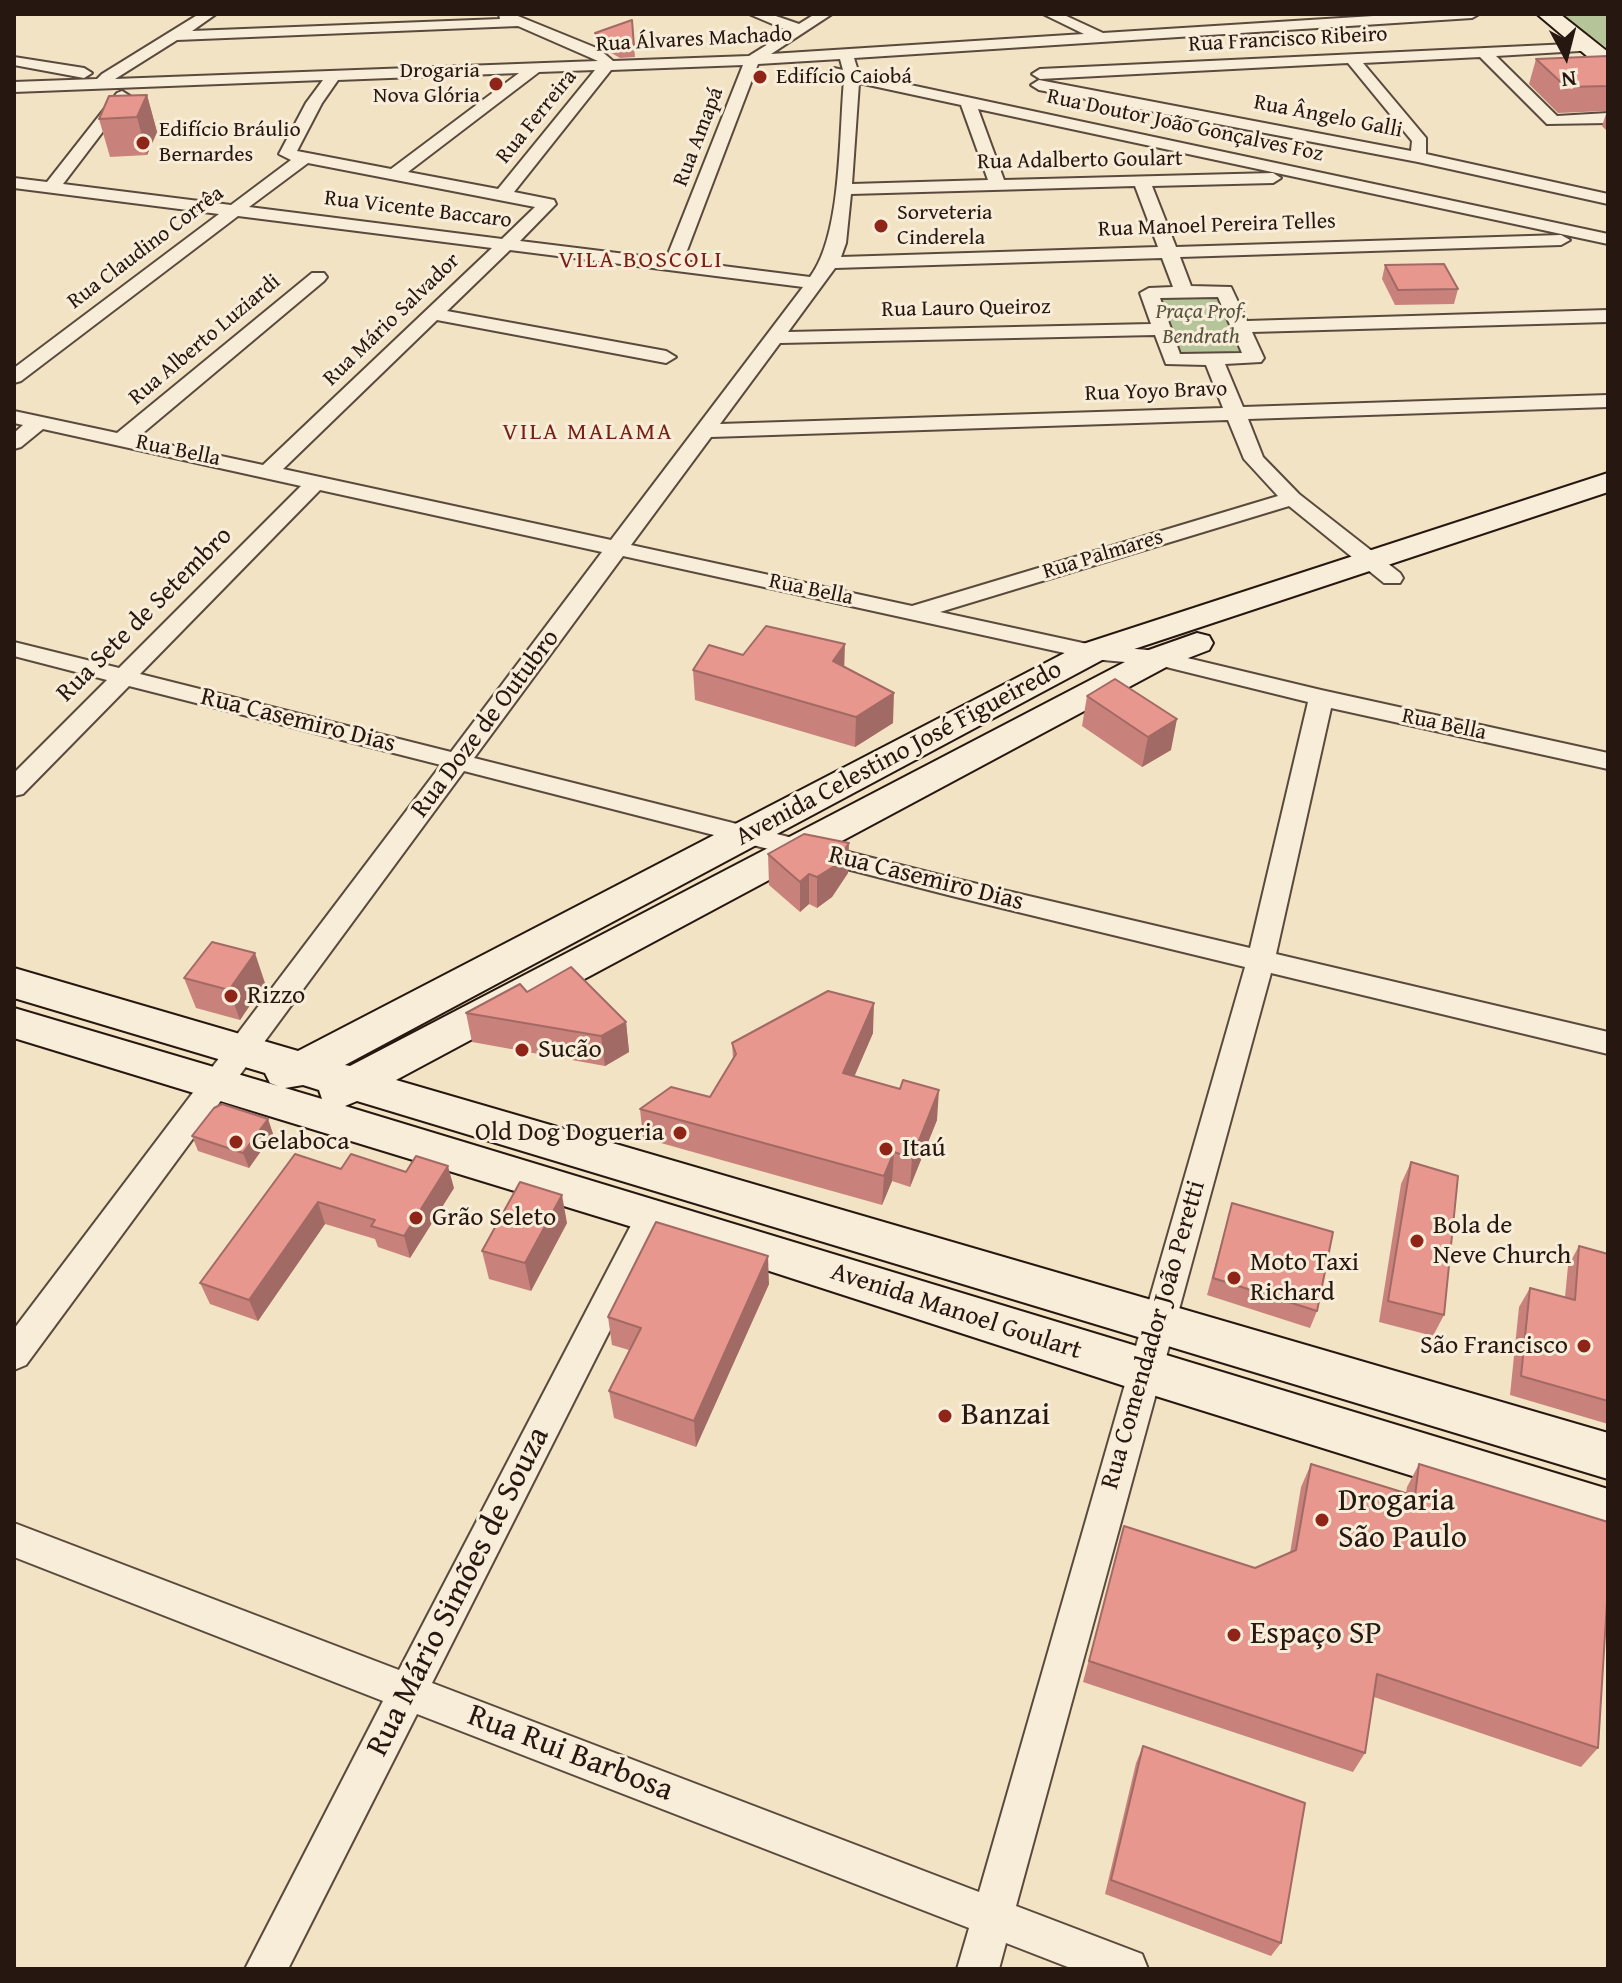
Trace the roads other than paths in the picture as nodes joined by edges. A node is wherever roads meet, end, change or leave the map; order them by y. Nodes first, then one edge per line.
1 (209, 14) edge
2 (501, 14) edge
3 (756, 14) edge
4 (825, 14) edge
5 (1050, 14) edge
6 (1472, 14) edge
7 (1547, 14) edge
8 (1151, 20) dead end
9 (520, 22) junction
10 (801, 30) junction
11 (1179, 33) junction
12 (174, 36) junction
13 (1103, 38) junction
14 (1025, 43) junction
15 (1591, 47) junction
16 (1483, 52) junction
17 (846, 54) junction
18 (1352, 59) junction
19 (752, 60) junction
20 (14, 61) edge
21 (1608, 62) edge
22 (607, 65) junction
23 (534, 69) junction
24 (852, 77) junction
25 (332, 78) junction
26 (1038, 80) junction
27 (104, 81) junction
28 (130, 85) junction
29 (14, 87) edge
30 (968, 102) junction
31 (1608, 118) edge
32 (1051, 120) junction
33 (296, 156) junction
34 (1418, 157) junction
35 (394, 175) junction
36 (1319, 177) junction
37 (1142, 182) junction
38 (14, 183) edge
39 (998, 185) junction
40 (52, 187) junction
41 (842, 189) junction
42 (502, 196) junction
43 (1608, 199) edge
44 (238, 209) junction
45 (1607, 239) edge
46 (506, 244) junction
47 (1168, 250) junction
48 (830, 263) junction
49 (673, 265) junction
50 (318, 277) dead end
51 (817, 283) junction
52 (1184, 292) junction
53 (433, 314) junction
54 (1608, 316) edge
55 (1241, 327) junction
56 (1162, 329) junction
57 (772, 338) junction
58 (666, 357) dead end
59 (1213, 359) junction
60 (14, 377) edge
61 (1608, 401) edge
62 (1236, 414) junction
63 (14, 417) edge
64 (39, 422) junction
65 (705, 431) junction
66 (123, 439) junction
67 (14, 443) edge
68 (269, 471) junction
69 (317, 481) junction
70 (1608, 482) edge
71 (1292, 498) junction
72 (1608, 506) edge
73 (618, 547) junction
74 (1381, 569) junction
75 (914, 612) junction
76 (14, 649) edge
77 (1092, 652) junction
78 (1158, 658) junction
79 (123, 677) junction
80 (1321, 698) junction
81 (1608, 761) edge
82 (458, 762) junction
83 (14, 788) edge
84 (746, 834) junction
85 (797, 847) junction
86 (1261, 958) junction
87 (14, 983) edge
88 (14, 1023) edge
89 (1608, 1043) edge
90 (229, 1068) junction
91 (350, 1085) junction
92 (301, 1090) junction
93 (652, 1215) junction
94 (1156, 1322) junction
95 (14, 1355) edge
96 (1143, 1371) junction
97 (1608, 1456) edge
98 (1608, 1513) edge
99 (14, 1540) edge
100 (408, 1691) junction
101 (993, 1917) junction
102 (266, 1969) edge
103 (978, 1969) edge
104 (1127, 1969) edge

1 - 12 street
2 - 9 street
3 - 10 street
4 - 10 street
5 - 13 street
6 - 11 street, Rua Álvares Machado
7 - 15 street
8 - 11 street
9 - 12 street
9 - 22 street
10 - 19 street
11 - 13 street, Rua Álvares Machado
12 - 27 street
13 - 14 street, Rua Álvares Machado
14 - 17 street, Rua Álvares Machado
14 - 26 street
15 - 16 street, Rua Francisco Ribeiro
15 - 21 street
16 - 18 street, Rua Francisco Ribeiro
16 - 31 street
17 - 19 street, Rua Álvares Machado
17 - 24 street, Rua Doze de Outubro
18 - 26 street, Rua Francisco Ribeiro
18 - 34 street
19 - 22 street, Rua Álvares Machado
19 - 24 street, Rua Doutor João Gonçalves Foz
19 - 49 street, Rua Amapá
20 - 27 street
22 - 23 street, Rua Álvares Machado
22 - 42 street, Rua Ferreira
23 - 25 street, Rua Álvares Machado
23 - 35 street
24 - 30 street, Rua Doutor João Gonçalves Foz
24 - 41 street, Rua Doze de Outubro
25 - 28 street, Rua Álvares Machado
25 - 33 street
26 - 32 street
26 - 34 street, Rua Ângelo Galli
27 - 28 street, Rua Álvares Machado
27 - 29 street, Rua Álvares Machado
28 - 40 street
30 - 32 street, Rua Doutor João Gonçalves Foz
30 - 39 street
32 - 36 street, Rua Doutor João Gonçalves Foz
33 - 35 street
33 - 44 street, Rua Claudino Corrêa
34 - 43 street, Rua Ângelo Galli
35 - 42 street
36 - 37 street, Rua Adalberto Goulart
36 - 45 street, Rua Doutor João Gonçalves Foz
37 - 39 street, Rua Adalberto Goulart
37 - 47 street
38 - 40 street, Rua Vicente Baccaro
39 - 41 street, Rua Adalberto Goulart
40 - 44 street, Rua Vicente Baccaro
41 - 48 street, Rua Doze de Outubro
42 - 46 street, Rua Mário Salvador
44 - 46 street, Rua Vicente Baccaro
44 - 60 street, Rua Claudino Corrêa
45 - 47 street, Rua Manoel Pereira Telles
46 - 49 street, Rua Vicente Baccaro
46 - 53 street, Rua Mário Salvador
47 - 48 street, Rua Manoel Pereira Telles
47 - 52 street
48 - 51 street, Rua Doze de Outubro
49 - 51 street, Rua Vicente Baccaro
50 - 66 street, Rua Alberto Luziardi
51 - 57 street, Rua Doze de Outubro
52 - 55 street
52 - 56 street
53 - 58 street
53 - 68 street, Rua Mário Salvador
54 - 55 street
55 - 59 street
56 - 57 street, Rua Lauro Queiroz
56 - 59 street
57 - 65 street, Rua Doze de Outubro
59 - 62 street
61 - 62 street, Rua Yoyo Bravo
62 - 65 street, Rua Yoyo Bravo
62 - 71 street
63 - 64 street, Rua Bella
64 - 66 street, Rua Bella
64 - 67 street
65 - 73 street, Rua Doze de Outubro
66 - 68 street, Rua Bella
68 - 69 street, Rua Bella
69 - 73 street, Rua Bella
69 - 79 street, Rua Sete de Setembro
70 - 74 street, Avenida Celestino José Figueiredo
71 - 74 street
71 - 75 street, Rua Palmares
72 - 74 street, Avenida Celestino José Figueiredo
73 - 75 street, Rua Bella
73 - 82 street, Rua Doze de Outubro
74 - 77 street, Avenida Celestino José Figueiredo
74 - 78 street, Avenida Celestino José Figueiredo
75 - 77 street, Rua Bella
76 - 79 street, Rua Casemiro Dias
77 - 78 street, Rua Bella
77 - 84 street, Avenida Celestino José Figueiredo
78 - 80 street, Rua Bella
78 - 85 street, Avenida Celestino José Figueiredo
79 - 82 street, Rua Casemiro Dias
79 - 83 street, Rua Sete de Setembro
80 - 81 street, Rua Bella
80 - 86 street, Rua Comendador João Peretti
82 - 84 street, Rua Casemiro Dias
82 - 90 street, Rua Doze de Outubro
84 - 85 street, Rua Casemiro Dias
84 - 92 street, Avenida Celestino José Figueiredo
85 - 86 street, Rua Casemiro Dias
85 - 91 street, Avenida Celestino José Figueiredo
86 - 89 street, Rua Casemiro Dias
86 - 94 street, Rua Comendador João Peretti
87 - 90 street, Avenida Manoel Goulart
88 - 90 street, Avenida Manoel Goulart
90 - 92 street, Avenida Manoel Goulart
90 - 95 street, Rua Doze de Outubro
91 - 92 street, Avenida Celestino José Figueiredo
91 - 94 street, Avenida Manoel Goulart
92 - 93 street, Avenida Manoel Goulart
93 - 96 street, Avenida Manoel Goulart
93 - 100 street, Rua Mário Simões de Souza
94 - 96 street, Rua Comendador João Peretti
94 - 97 street, Avenida Manoel Goulart
96 - 98 street, Avenida Manoel Goulart
96 - 101 street, Rua Comendador João Peretti
99 - 100 street, Rua Rui Barbosa
100 - 101 street, Rua Rui Barbosa
100 - 102 street, Rua Mário Simões de Souza
101 - 103 street, Rua Comendador João Peretti
101 - 104 street, Rua Rui Barbosa

